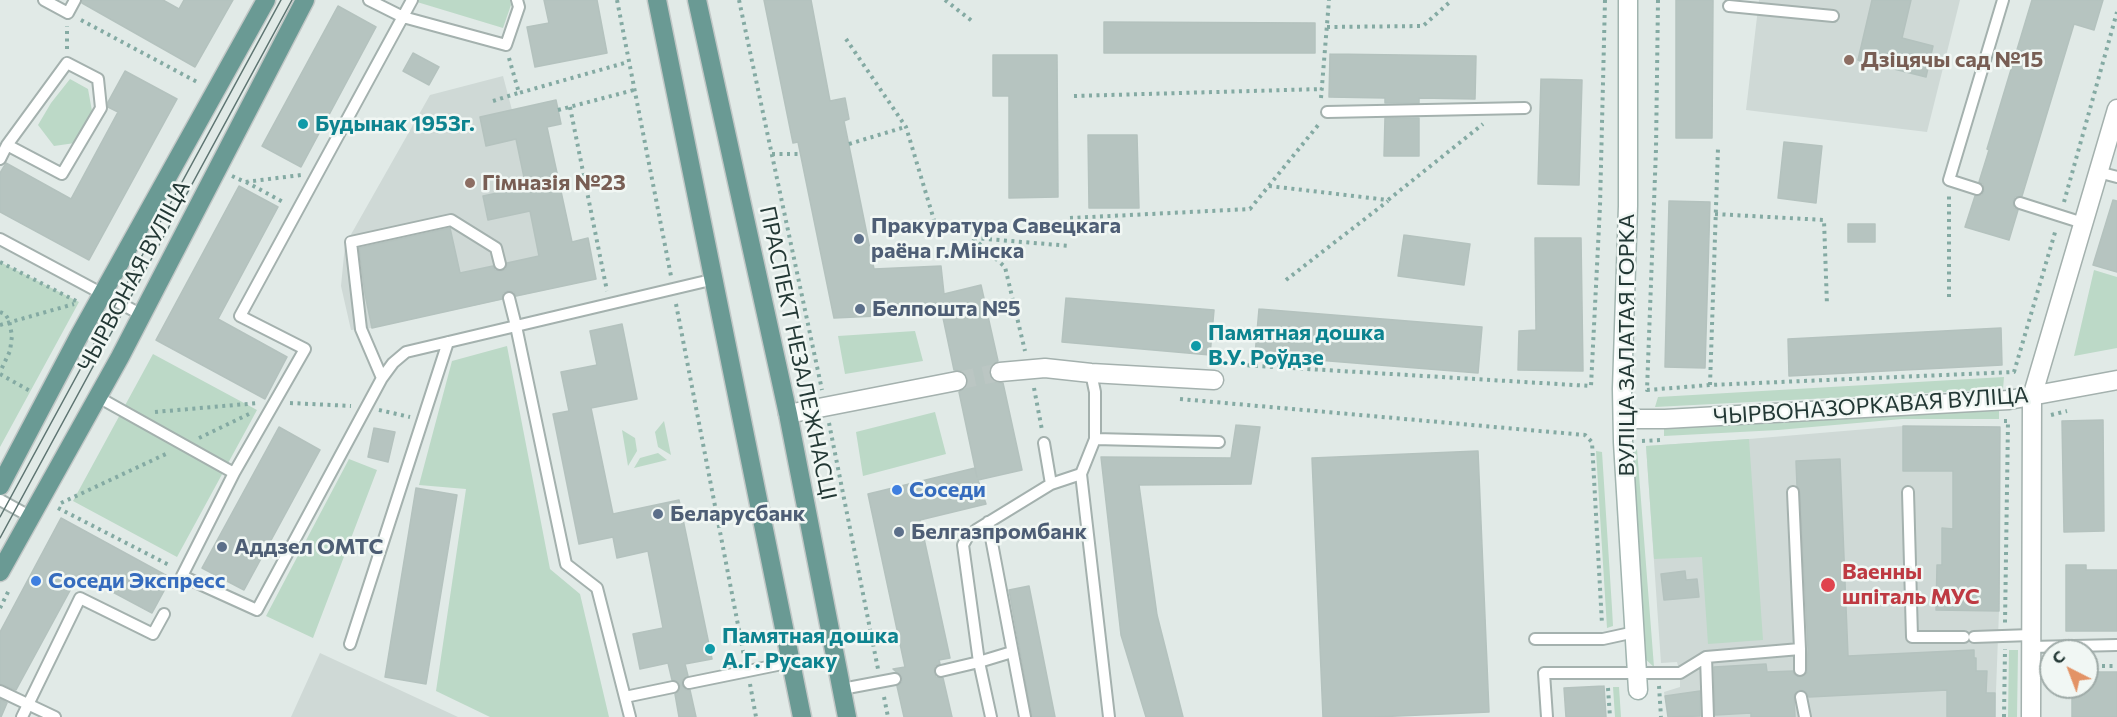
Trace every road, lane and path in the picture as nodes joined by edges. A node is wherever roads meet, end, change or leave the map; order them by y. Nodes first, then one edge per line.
1 (44, 0) edge
2 (75, 0) edge
3 (266, 0) edge
4 (305, 0) edge
5 (369, 0) edge
6 (412, 0) edge
7 (517, 0) edge
8 (617, 0) edge
9 (657, 0) edge
10 (697, 0) edge
11 (739, 0) edge
12 (945, 0) edge
13 (1329, 0) edge
14 (1452, 0) edge
15 (1605, 0) edge
16 (1628, 0) edge
17 (1658, 0) edge
18 (2003, 0) edge
19 (1730, 6) dead end
20 (2117, 12) edge
21 (68, 13) junction
22 (1833, 16) dead end
23 (403, 17) junction
24 (972, 21) dead end
25 (1327, 27) junction
26 (846, 39) dead end
27 (506, 45) junction
28 (628, 62) junction
29 (67, 63) junction
30 (199, 84) dead end
31 (1322, 89) junction
32 (634, 90) junction
33 (519, 93) junction
34 (1074, 96) dead end
35 (493, 101) dead end
36 (570, 107) junction
37 (1503, 108) junction
38 (1525, 108) dead end
39 (2117, 109) edge
40 (558, 110) dead end
41 (1322, 112) junction
42 (906, 127) junction
43 (849, 144) dead end
44 (7, 145) junction
45 (1718, 148) dead end
46 (772, 154) junction
47 (800, 154) dead end
48 (0, 159) edge
49 (318, 172) junction
50 (2098, 172) junction
51 (232, 175) dead end
52 (2117, 177) edge
53 (1949, 180) junction
54 (245, 182) junction
55 (1269, 186) junction
56 (1977, 189) dead end
57 (1388, 200) junction
58 (2020, 203) dead end
59 (297, 209) junction
60 (1715, 214) junction
61 (2060, 215) junction
62 (1070, 218) dead end
63 (2084, 223) junction
64 (0, 239) edge
65 (940, 240) dead end
66 (1071, 246) dead end
67 (0, 262) edge
68 (500, 264) dead end
69 (715, 279) junction
70 (1286, 280) dead end
71 (673, 288) junction
72 (103, 294) junction
73 (1949, 297) dead end
74 (509, 298) dead end
75 (610, 303) junction
76 (1827, 305) dead end
77 (0, 312) edge
78 (142, 315) junction
79 (9, 322) junction
80 (0, 325) edge
81 (516, 326) junction
82 (448, 342) junction
83 (1016, 354) dead end
84 (1030, 358) junction
85 (1000, 372) tunnel mouth
86 (1217, 372) joint
87 (0, 373) edge
88 (1091, 373) junction
89 (382, 378) junction
90 (2117, 380) edge
91 (957, 381) tunnel mouth
92 (1710, 385) junction
93 (30, 391) dead end
94 (98, 397) junction
95 (2032, 397) junction
96 (1177, 399) dead end
97 (274, 402) junction
98 (825, 406) junction
99 (2071, 410) dead end
100 (788, 414) junction
101 (2049, 416) dead end
102 (1623, 419) junction
103 (1997, 422) dead end
104 (1095, 439) junction
105 (1663, 440) dead end
106 (1219, 442) dead end
107 (1044, 443) joint
108 (184, 445) junction
109 (1641, 453) dead end
110 (234, 473) junction
111 (1082, 474) junction
112 (1051, 484) junction
113 (0, 486) edge
114 (1793, 492) dead end
115 (1908, 492) dead end
116 (0, 500) edge
117 (31, 517) junction
118 (988, 522) junction
119 (0, 572) edge
120 (184, 573) junction
121 (164, 614) dead end
122 (1635, 632) junction
123 (2005, 637) junction
124 (1535, 639) dead end
125 (1603, 639) junction
126 (2031, 641) junction
127 (350, 644) dead end
128 (2117, 645) edge
129 (1800, 649) junction
130 (1012, 651) junction
131 (1706, 657) junction
132 (792, 662) junction
133 (979, 662) junction
134 (2099, 666) edge
135 (2117, 666) edge
136 (1800, 670) dead end
137 (747, 671) junction
138 (941, 671) dead end
139 (1606, 673) junction
140 (1658, 674) junction
141 (895, 679) dead end
142 (1637, 681) junction
143 (880, 682) junction
144 (689, 683) dead end
145 (673, 687) dead end
146 (842, 689) junction
147 (0, 691) edge
148 (625, 697) junction
149 (1801, 697) dead end
150 (28, 704) junction
151 (22, 717) edge
152 (55, 717) edge
153 (630, 717) edge
154 (756, 717) edge
155 (802, 717) edge
156 (847, 717) edge
157 (888, 717) edge
158 (991, 717) edge
159 (1025, 717) edge
160 (1109, 717) edge
161 (1547, 717) edge
162 (1610, 717) edge
163 (1661, 717) edge
164 (1708, 717) edge
165 (1805, 717) edge
166 (2004, 717) edge
167 (2031, 717) edge

1 - 21 lane
2 - 21 lane
3 - 72 main road, ЧЫРВОНАЯ ВУЛІЦА
4 - 78 main road, ЧЫРВОНАЯ ВУЛІЦА
5 - 23 lane
6 - 23 lane
7 - 27 lane
8 - 28 path
9 - 69 main road
10 - 100 main road, ПРАСПЕКТ НЕЗАЛЕЖНАСЦІ
11 - 46 path
12 - 24 path
13 - 25 path
14 - 25 path
15 - 86 path
16 - 102 street, ВУЛІЦА ЗАЛАТАЯ ГОРКА
17 - 92 path
18 - 53 lane
19 - 22 lane
20 - 61 path
21 - 29 path
21 - 30 path
23 - 27 lane
23 - 49 lane
25 - 31 path
26 - 42 path
27 - 33 path
28 - 32 path
28 - 33 path
29 - 44 lane
29 - 44 lane
31 - 34 path
31 - 41 path
32 - 36 path
32 - 71 path
33 - 35 path
36 - 40 path
36 - 75 path
37 - 38 lane
37 - 41 lane
37 - 57 path
39 - 50 street
41 - 55 path
42 - 43 path
42 - 65 path
44 - 48 lane
45 - 60 path
46 - 47 path
46 - 98 path
49 - 54 path
49 - 59 lane
50 - 52 lane
50 - 63 street
51 - 54 path
53 - 56 lane
53 - 73 path
54 - 59 path
55 - 57 path
55 - 62 path
57 - 70 path
58 - 61 lane
59 - 97 lane
60 - 76 path
60 - 92 path
61 - 63 lane
61 - 92 path
63 - 95 street
64 - 72 lane
66 - 84 path
67 - 79 path
68 - 89 lane
69 - 71 lane
69 - 132 main road
71 - 75 lane
71 - 137 path
72 - 78 lane
72 - 113 main road, ЧЫРВОНАЯ ВУЛІЦА
74 - 81 lane
75 - 81 lane
77 - 79 path
78 - 94 main road, ЧЫРВОНАЯ ВУЛІЦА
79 - 80 path
79 - 87 path
81 - 82 lane
81 - 148 lane
82 - 89 lane
82 - 127 lane
83 - 84 path
84 - 85 street
84 - 88 street
84 - 107 path
86 - 88 street
87 - 93 path
88 - 104 lane
89 - 120 lane
90 - 95 street, ЧЫРВОНАЗОРКАВАЯ ВУЛІЦА
91 - 98 street
94 - 108 lane
94 - 117 main road, ЧЫРВОНАЯ ВУЛІЦА
95 - 102 street, ЧЫРВОНАЗОРКАВАЯ ВУЛІЦА
95 - 126 street
96 - 125 path
97 - 108 path
97 - 110 lane
98 - 100 street
98 - 143 path
99 - 101 path
100 - 146 main road, ПРАСПЕКТ НЕЗАЛЕЖНАСЦІ
102 - 122 street, ВУЛІЦА ЗАЛАТАЯ ГОРКА
103 - 123 path
104 - 106 lane
104 - 111 lane
105 - 109 path
107 - 112 lane
108 - 110 lane
108 - 120 path
110 - 120 lane
111 - 112 lane
111 - 160 lane
112 - 118 lane
114 - 129 lane
115 - 123 lane
116 - 117 lane
117 - 119 main road, ЧЫРВОНАЯ ВУЛІЦА
118 - 130 lane
118 - 133 lane
121 - 150 lane
122 - 125 lane
122 - 142 street, ВУЛІЦА ЗАЛАТАЯ ГОРКА
123 - 126 lane
123 - 166 path
124 - 125 lane
126 - 128 lane
126 - 167 street
129 - 131 lane
129 - 136 lane
130 - 133 lane
130 - 159 lane
131 - 140 lane
131 - 164 lane
132 - 137 lane
132 - 155 main road
133 - 138 lane
133 - 158 lane
134 - 135 path
137 - 144 lane
137 - 154 path
139 - 142 lane
139 - 161 lane
139 - 162 path
140 - 142 lane
140 - 163 path
141 - 143 lane
143 - 146 lane
143 - 157 path
145 - 148 lane
146 - 156 main road, ПРАСПЕКТ НЕЗАЛЕЖНАСЦІ
147 - 150 lane
148 - 153 lane
149 - 165 lane
150 - 151 lane
150 - 152 lane

